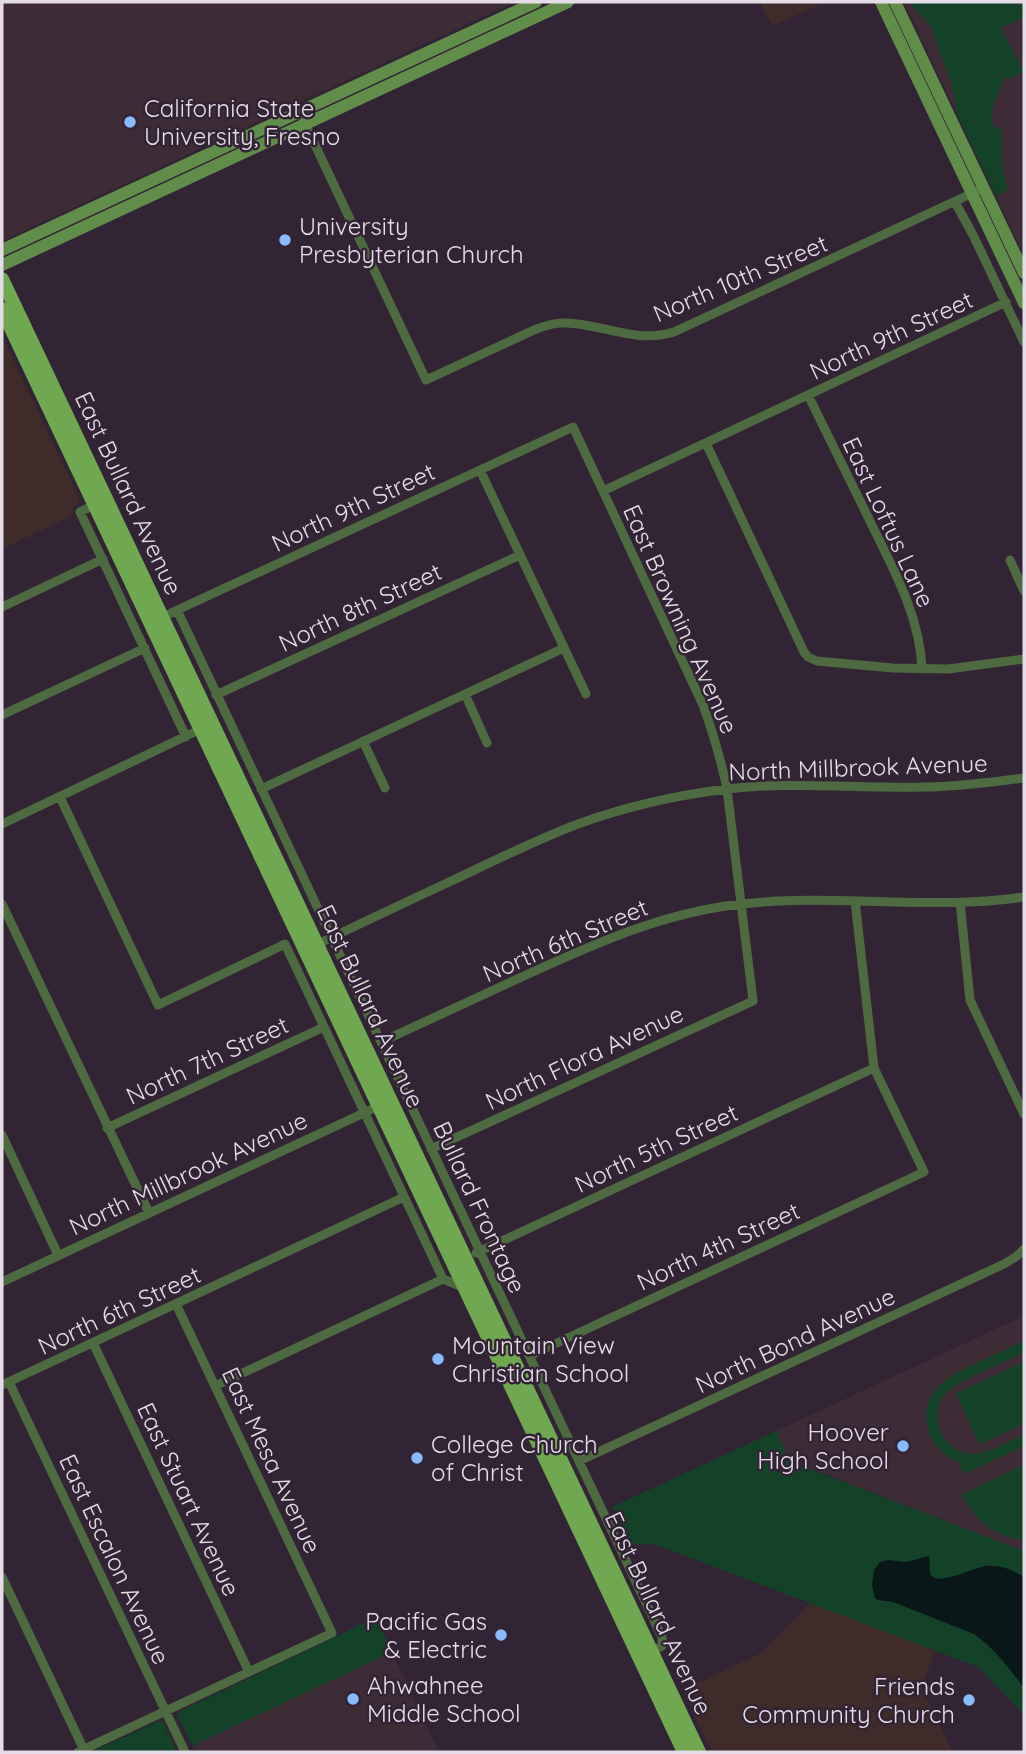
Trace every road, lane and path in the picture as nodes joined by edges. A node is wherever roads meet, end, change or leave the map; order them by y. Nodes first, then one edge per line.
1 (534, 2) edge
2 (568, 2) edge
3 (881, 2) edge
4 (895, 2) edge
5 (442, 60) junction
6 (299, 111) junction
7 (304, 124) junction
8 (978, 191) junction
9 (955, 202) junction
10 (2, 250) edge
11 (2, 265) edge
12 (1024, 274) edge
13 (2, 279) edge
14 (1006, 302) junction
15 (1024, 303) edge
16 (2, 309) edge
17 (1024, 342) edge
18 (808, 395) junction
19 (573, 427) joint
20 (706, 443) junction
21 (480, 470) junction
22 (603, 491) junction
23 (94, 505) junction
24 (520, 555) junction
25 (103, 559) junction
26 (1010, 560) dead end
27 (1024, 591) edge
28 (2, 607) edge
29 (177, 610) junction
30 (156, 620) junction
31 (145, 648) junction
32 (564, 648) junction
33 (1024, 659) edge
34 (922, 669) junction
35 (465, 694) junction
36 (586, 694) dead end
37 (216, 695) junction
38 (2, 715) edge
39 (200, 730) junction
40 (363, 741) junction
41 (487, 743) dead end
42 (1024, 778) edge
43 (385, 788) dead end
44 (261, 789) junction
45 (727, 789) junction
46 (60, 797) junction
47 (2, 824) edge
48 (1024, 897) edge
49 (855, 901) junction
50 (960, 902) junction
51 (2, 904) edge
52 (742, 904) junction
53 (331, 937) junction
54 (311, 947) junction
55 (753, 1001) joint
56 (324, 1027) junction
57 (381, 1042) junction
58 (874, 1068) junction
59 (384, 1103) junction
60 (364, 1112) junction
61 (1024, 1114) edge
62 (107, 1128) junction
63 (2, 1135) edge
64 (431, 1149) junction
65 (404, 1196) junction
66 (149, 1213) junction
67 (1024, 1249) edge
68 (58, 1255) junction
69 (466, 1258) junction
70 (443, 1279) junction
71 (2, 1282) edge
72 (465, 1288) junction
73 (176, 1304) junction
74 (93, 1343) junction
75 (529, 1356) junction
76 (6, 1384) edge
77 (215, 1386) junction
78 (531, 1430) junction
79 (579, 1461) junction
80 (578, 1497) junction
81 (2, 1577) edge
82 (646, 1655) junction
83 (249, 1672) junction
84 (662, 1707) junction
85 (166, 1711) junction
86 (81, 1751) edge
87 (185, 1752) edge
88 (684, 1752) edge
89 (691, 1752) edge
90 (699, 1752) edge

1 - 5 main road
1 - 6 main road
2 - 5 main road
3 - 8 main road
4 - 8 main road
5 - 7 main road
6 - 7 street
6 - 10 main road
7 - 9 street, North 10th Street
7 - 11 main road
8 - 9 street, North 10th Street
8 - 12 main road
8 - 15 main road
9 - 14 street
13 - 30 main road, East Bullard Avenue
14 - 17 street
14 - 18 street, North 9th Street
16 - 23 main road, East Bullard Avenue
18 - 20 street, North 9th Street
18 - 34 street, East Loftus Lane
19 - 21 street, North 9th Street
19 - 22 street, East Browning Avenue
20 - 22 street, North 9th Street
20 - 34 street
21 - 24 street
21 - 29 street, North 9th Street
22 - 45 street, East Browning Avenue
23 - 25 street
23 - 30 main road, East Bullard Avenue
24 - 32 street
24 - 37 street, North 8th Street
25 - 28 street
25 - 31 street
26 - 27 street
29 - 30 street, North 9th Street
29 - 37 street, Bullard Frontage
30 - 39 main road, East Bullard Avenue
31 - 38 street
31 - 39 street
32 - 35 street
32 - 36 street
33 - 34 street
35 - 40 street
35 - 41 street
37 - 44 street, Bullard Frontage
39 - 46 street
39 - 54 main road, East Bullard Avenue
40 - 43 street
40 - 44 street
42 - 45 street, North Millbrook Avenue
44 - 53 street, Bullard Frontage
45 - 52 street, East Browning Avenue
45 - 53 street, North Millbrook Avenue
46 - 47 street
46 - 56 street
48 - 50 street, North 6th Street
49 - 50 street, North 6th Street
49 - 52 street, North 6th Street
49 - 58 street
50 - 61 street
51 - 62 street
52 - 55 street, East Browning Avenue
52 - 57 street, North 6th Street
53 - 54 street, North Millbrook Avenue
53 - 57 street, Bullard Frontage
54 - 59 main road, East Bullard Avenue
55 - 64 street, North Flora Avenue
56 - 60 street
56 - 62 street, North 7th Street
57 - 64 street, Bullard Frontage
58 - 69 street, North 5th Street
58 - 75 street, North 4th Street
59 - 60 street, North Millbrook Avenue
59 - 69 main road, East Bullard Avenue
60 - 65 street
60 - 66 street, North Millbrook Avenue
62 - 66 street
63 - 68 street
64 - 69 street, Bullard Frontage
65 - 70 street
65 - 73 street, North 6th Street
66 - 68 street, North Millbrook Avenue
67 - 79 street, North Bond Avenue
68 - 71 street, North Millbrook Avenue
69 - 72 main road, East Bullard Avenue
69 - 75 street, Bullard Frontage
69 - 80 main road, East Bullard Avenue
70 - 72 street
70 - 77 street
72 - 78 main road, East Bullard Avenue
73 - 74 street, North 6th Street
73 - 77 street, East Mesa Avenue
74 - 76 street, North 6th Street
74 - 83 street, East Stuart Avenue
75 - 79 street, Bullard Frontage
76 - 85 street, East Escalon Avenue
77 - 83 street, East Mesa Avenue
78 - 80 main road
78 - 82 main road, East Bullard Avenue
79 - 82 street, Bullard Frontage
80 - 82 main road, East Bullard Avenue
81 - 86 street
82 - 84 main road, East Bullard Avenue
82 - 90 main road, East Bullard Avenue
83 - 85 street
84 - 88 main road, East Bullard Avenue
84 - 89 main road
85 - 86 street
85 - 87 street, East Escalon Avenue

